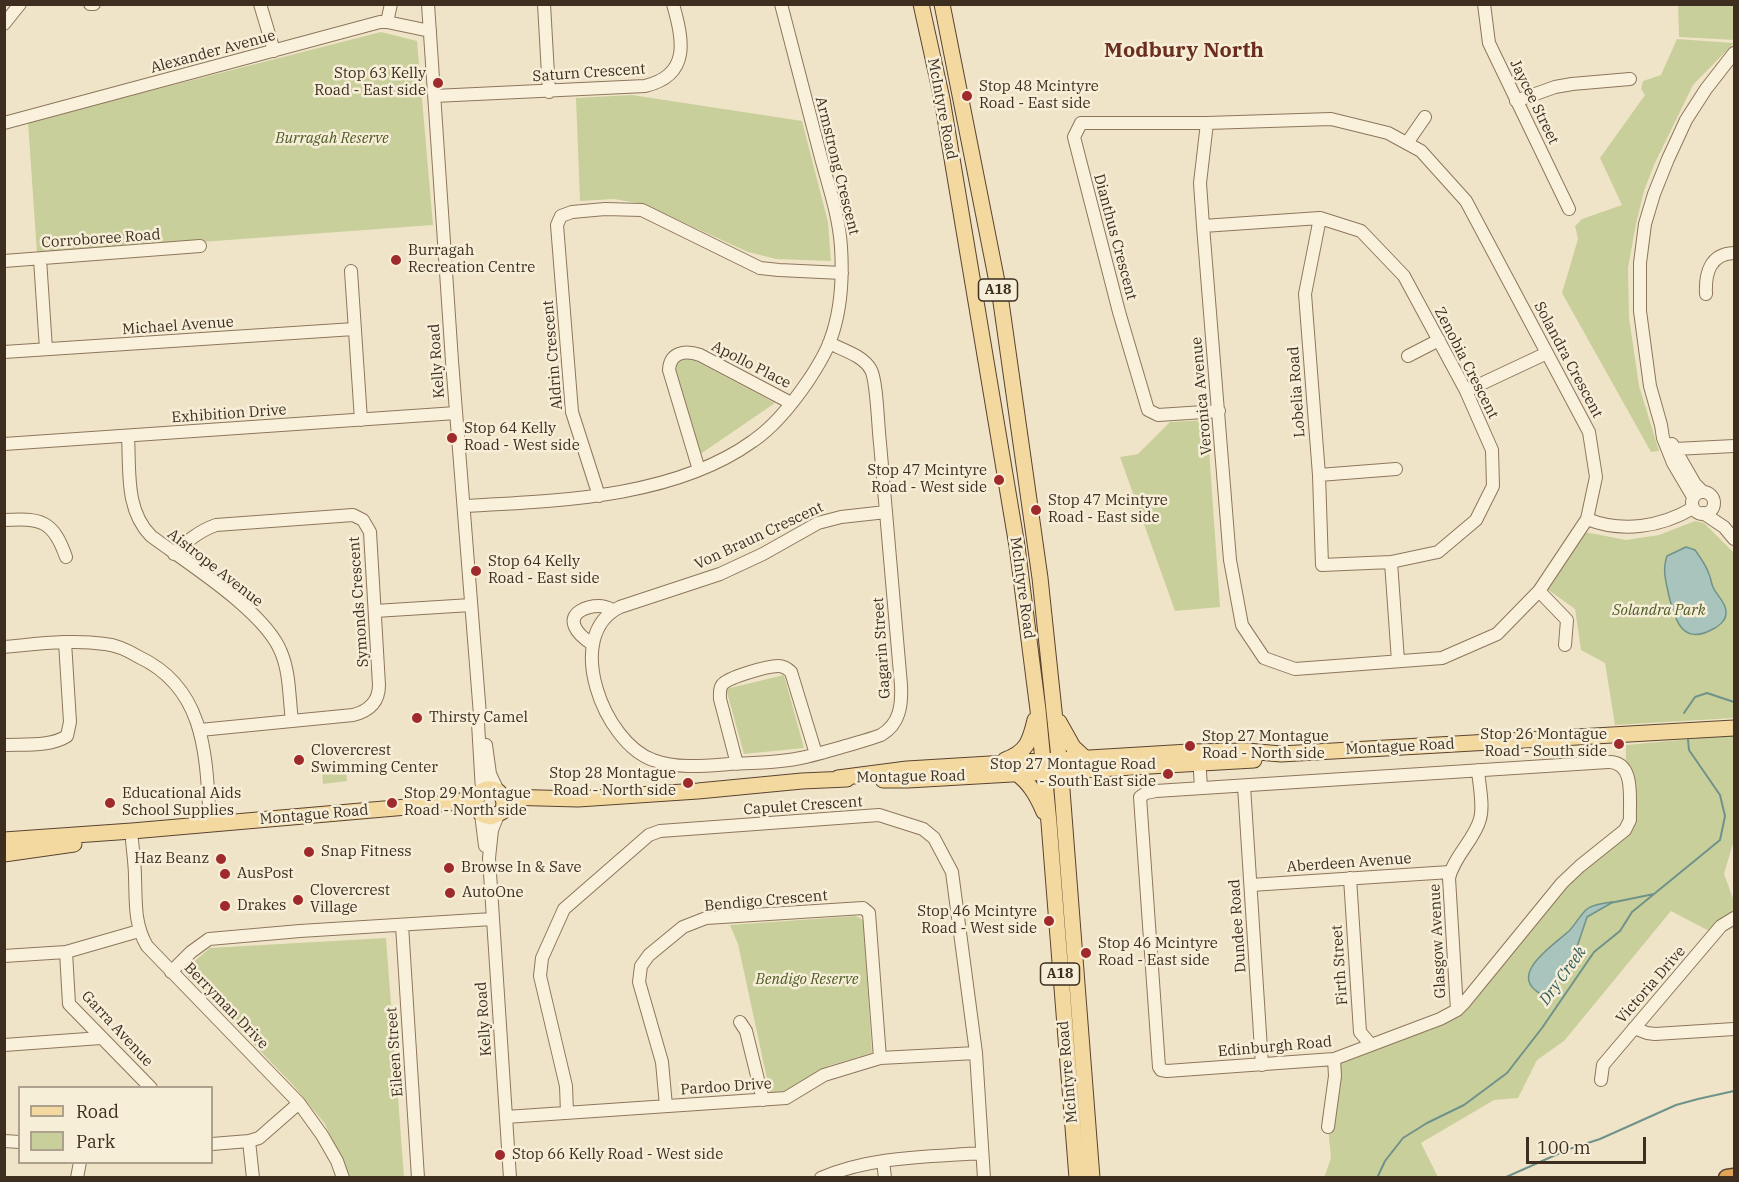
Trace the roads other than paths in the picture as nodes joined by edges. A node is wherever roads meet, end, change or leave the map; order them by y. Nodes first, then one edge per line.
1 (21, 4) edge
2 (260, 4) edge
3 (391, 4) edge
4 (428, 4) edge
5 (544, 4) edge
6 (673, 4) edge
7 (781, 4) edge
8 (921, 4) edge
9 (942, 4) edge
10 (1484, 4) edge
11 (387, 22) junction
12 (4, 24) edge
13 (430, 31) junction
14 (274, 51) junction
15 (1734, 53) edge
16 (1630, 79) dead end
17 (549, 92) junction
18 (434, 96) junction
19 (1516, 101) junction
20 (1425, 117) dead end
21 (4, 123) edge
22 (1208, 123) junction
23 (1407, 143) junction
24 (1569, 209) dead end
25 (1320, 218) junction
26 (1203, 226) junction
27 (200, 246) dead end
28 (1734, 253) edge
29 (40, 259) junction
30 (4, 261) edge
31 (351, 271) dead end
32 (842, 273) junction
33 (1706, 294) dead end
34 (354, 329) junction
35 (1439, 340) junction
36 (829, 343) junction
37 (46, 349) junction
38 (4, 352) edge
39 (1547, 353) junction
40 (1408, 356) dead end
41 (1466, 391) junction
42 (791, 403) junction
43 (1219, 411) junction
44 (456, 413) junction
45 (361, 420) junction
46 (128, 436) junction
47 (4, 444) edge
48 (1734, 446) edge
49 (1672, 451) junction
50 (1396, 469) dead end
51 (699, 470) junction
52 (1319, 475) junction
53 (599, 496) junction
54 (1698, 503) junction
55 (464, 506) junction
56 (886, 512) junction
57 (1587, 519) junction
58 (4, 520) edge
59 (1734, 527) edge
60 (1734, 539) edge
61 (174, 554) junction
62 (66, 557) dead end
63 (1391, 562) junction
64 (1322, 565) joint
65 (1539, 591) junction
66 (471, 605) junction
67 (614, 610) junction
68 (375, 611) junction
69 (65, 642) junction
70 (592, 644) junction
71 (1565, 645) dead end
72 (4, 646) edge
73 (1264, 658) joint
74 (1398, 661) junction
75 (1038, 707) junction
76 (1055, 714) junction
77 (480, 715) junction
78 (292, 721) junction
79 (1734, 728) edge
80 (200, 730) junction
81 (4, 745) edge
82 (816, 754) junction
83 (1199, 758) junction
84 (1086, 759) junction
85 (997, 763) junction
86 (737, 764) junction
87 (1060, 765) junction
88 (1044, 766) junction
89 (1625, 768) joint
90 (1100, 770) junction
91 (1478, 771) junction
92 (1016, 773) junction
93 (838, 778) junction
94 (1244, 786) junction
95 (1201, 788) junction
96 (1142, 795) joint
97 (1062, 796) junction
98 (480, 802) junction
99 (500, 803) junction
100 (1049, 823) junction
101 (210, 828) junction
102 (132, 835) junction
103 (4, 840) edge
104 (4, 854) edge
105 (489, 858) junction
106 (1450, 872) junction
107 (1350, 878) junction
108 (1251, 885) junction
109 (1734, 918) edge
110 (492, 919) junction
111 (402, 925) junction
112 (139, 931) junction
113 (66, 952) junction
114 (4, 956) edge
115 (171, 972) junction
116 (1457, 1010) junction
117 (740, 1022) dead end
118 (1634, 1028) junction
119 (1734, 1029) edge
120 (101, 1038) junction
121 (4, 1045) edge
122 (1371, 1045) junction
123 (976, 1053) junction
124 (880, 1058) junction
125 (1334, 1059) junction
126 (1262, 1065) junction
127 (1601, 1080) dead end
128 (149, 1086) edge
129 (763, 1100) junction
130 (299, 1102) junction
131 (666, 1106) junction
132 (567, 1113) junction
133 (506, 1117) junction
134 (1328, 1127) dead end
135 (249, 1141) junction
136 (213, 1143) edge
137 (982, 1153) junction
138 (883, 1161) junction
139 (1734, 1176) edge
140 (253, 1178) edge
141 (343, 1178) edge
142 (418, 1178) edge
143 (510, 1178) edge
144 (821, 1178) edge
145 (885, 1178) edge
146 (984, 1178) edge
147 (1077, 1178) edge
148 (1092, 1178) edge
149 (1727, 1178) edge

1 - 12 street
2 - 14 street
3 - 11 street
4 - 13 street, Kelly Road
5 - 17 street
6 - 17 street, Saturn Crescent
7 - 32 street, Armstrong Crescent
8 - 75 main road, McIntyre Road / A18
9 - 76 main road, McIntyre Road / A18
10 - 19 street, Jaycee Street
11 - 13 street, Alexander Avenue
11 - 14 street, Alexander Avenue
13 - 18 street, Kelly Road
14 - 21 street, Alexander Avenue
15 - 49 street
16 - 19 street
17 - 18 street, Saturn Crescent
18 - 44 street, Kelly Road
19 - 24 street, Jaycee Street
20 - 23 street
22 - 23 street, Solandra Crescent
22 - 26 street, Veronica Avenue
22 - 43 street, Dianthus Crescent
23 - 39 street, Solandra Crescent
25 - 26 street, Zenobia Crescent
25 - 35 street, Zenobia Crescent
25 - 52 street, Lobelia Road
26 - 43 street, Veronica Avenue
27 - 29 street, Corroboree Road
28 - 33 street
29 - 30 street, Corroboree Road
29 - 37 street
31 - 34 street
32 - 36 street, Armstrong Crescent
32 - 53 street, Aldrin Crescent
34 - 37 street, Michael Avenue
34 - 45 street
35 - 40 street
35 - 41 street, Zenobia Crescent
36 - 42 street, Armstrong Crescent
36 - 56 street, Gagarin Street
37 - 38 street, Michael Avenue
39 - 41 street
39 - 57 street, Solandra Crescent
41 - 63 street, Zenobia Crescent
42 - 51 street, Armstrong Crescent
42 - 51 street, Apollo Place
43 - 73 street, Veronica Avenue
44 - 45 street, Exhibition Drive
44 - 55 street, Kelly Road
45 - 46 street, Exhibition Drive
46 - 47 street, Exhibition Drive
46 - 61 street, Aistrope Avenue
48 - 49 street
49 - 54 street
50 - 52 street
51 - 53 street, Armstrong Crescent
52 - 64 street, Lobelia Road
53 - 55 street, Armstrong Crescent
54 - 57 street
54 - 59 street
54 - 60 street
55 - 66 street, Kelly Road
56 - 67 street, Von Braun Crescent
56 - 82 street, Gagarin Street
57 - 65 street, Solandra Crescent
58 - 62 street
61 - 68 street, Symonds Crescent
61 - 78 street, Aistrope Avenue
63 - 64 street, Zenobia Crescent
63 - 74 street
65 - 71 street
65 - 74 street, Solandra Crescent
66 - 68 street
66 - 77 street, Kelly Road
67 - 70 street
67 - 70 street, Von Braun Crescent
68 - 78 street, Symonds Crescent
69 - 72 street
69 - 80 street
69 - 81 street
70 - 86 street, Gagarin Street
73 - 74 street, Solandra Crescent
75 - 85 main road
75 - 88 main road, McIntyre Road / A18
76 - 84 main road
76 - 87 main road, McIntyre Road / A18
77 - 98 street, Kelly Road
77 - 99 street, Kelly Road
78 - 80 street, Symonds Crescent
79 - 83 main road, Montague Road
80 - 101 street
82 - 86 street, Gagarin Street
82 - 86 street
83 - 84 main road, Montague Road
83 - 90 main road, Montague Road
83 - 95 street
84 - 87 main road, Montague Road
85 - 88 main road, Montague Road
85 - 93 main road, Montague Road
87 - 88 main road, Montague Road
87 - 90 main road, Montague Road
87 - 97 main road, McIntyre Road / A18
88 - 92 main road, Montague Road
88 - 100 main road, McIntyre Road / A18
89 - 91 street, Montague Road
89 - 116 street, Edinburgh Road
90 - 97 main road
91 - 94 street, Montague Road
91 - 106 street, Glasgow Avenue
92 - 93 main road, Montague Road
92 - 100 main road
93 - 99 main road, Montague Road
94 - 95 street, Montague Road
94 - 108 street, Dundee Road
95 - 96 street, Montague Road
96 - 126 street, Edinburgh Road
97 - 148 main road, McIntyre Road / A18
98 - 99 main road
98 - 99 main road
98 - 101 main road, Montague Road
98 - 105 street, Kelly Road
99 - 105 street, Kelly Road
100 - 147 main road, McIntyre Road / A18
101 - 102 main road, Montague Road
102 - 103 main road, Montague Road
102 - 104 main road, Montague Road
102 - 112 street, Berryman Drive
105 - 110 street, Kelly Road
106 - 107 street, Aberdeen Avenue
106 - 116 street, Glasgow Avenue
107 - 108 street, Aberdeen Avenue
107 - 122 street, Firth Street
108 - 126 street, Dundee Road
109 - 118 street, Victoria Drive
110 - 111 street
110 - 133 street, Kelly Road
111 - 115 street
111 - 142 street, Eileen Street
112 - 113 street
112 - 115 street, Berryman Drive
113 - 114 street
113 - 120 street, Garra Avenue
115 - 130 street, Berryman Drive
116 - 122 street, Edinburgh Road
117 - 129 street
118 - 119 street
118 - 127 street, Victoria Drive
120 - 121 street
120 - 128 street, Garra Avenue
122 - 125 street, Edinburgh Road
123 - 124 street, Pardoo Drive
123 - 132 street, Capulet Crescent
123 - 137 street, Capulet Crescent
124 - 129 street, Pardoo Drive
124 - 131 street, Bendigo Crescent
125 - 126 street, Edinburgh Road
125 - 134 street
129 - 131 street, Pardoo Drive
130 - 135 street
130 - 141 street, Berryman Drive
131 - 132 street, Pardoo Drive
132 - 133 street, Pardoo Drive
133 - 143 street, Kelly Road
135 - 136 street
135 - 140 street
137 - 138 street
137 - 146 street, Capulet Crescent
138 - 144 street
138 - 145 street
139 - 149 highway

